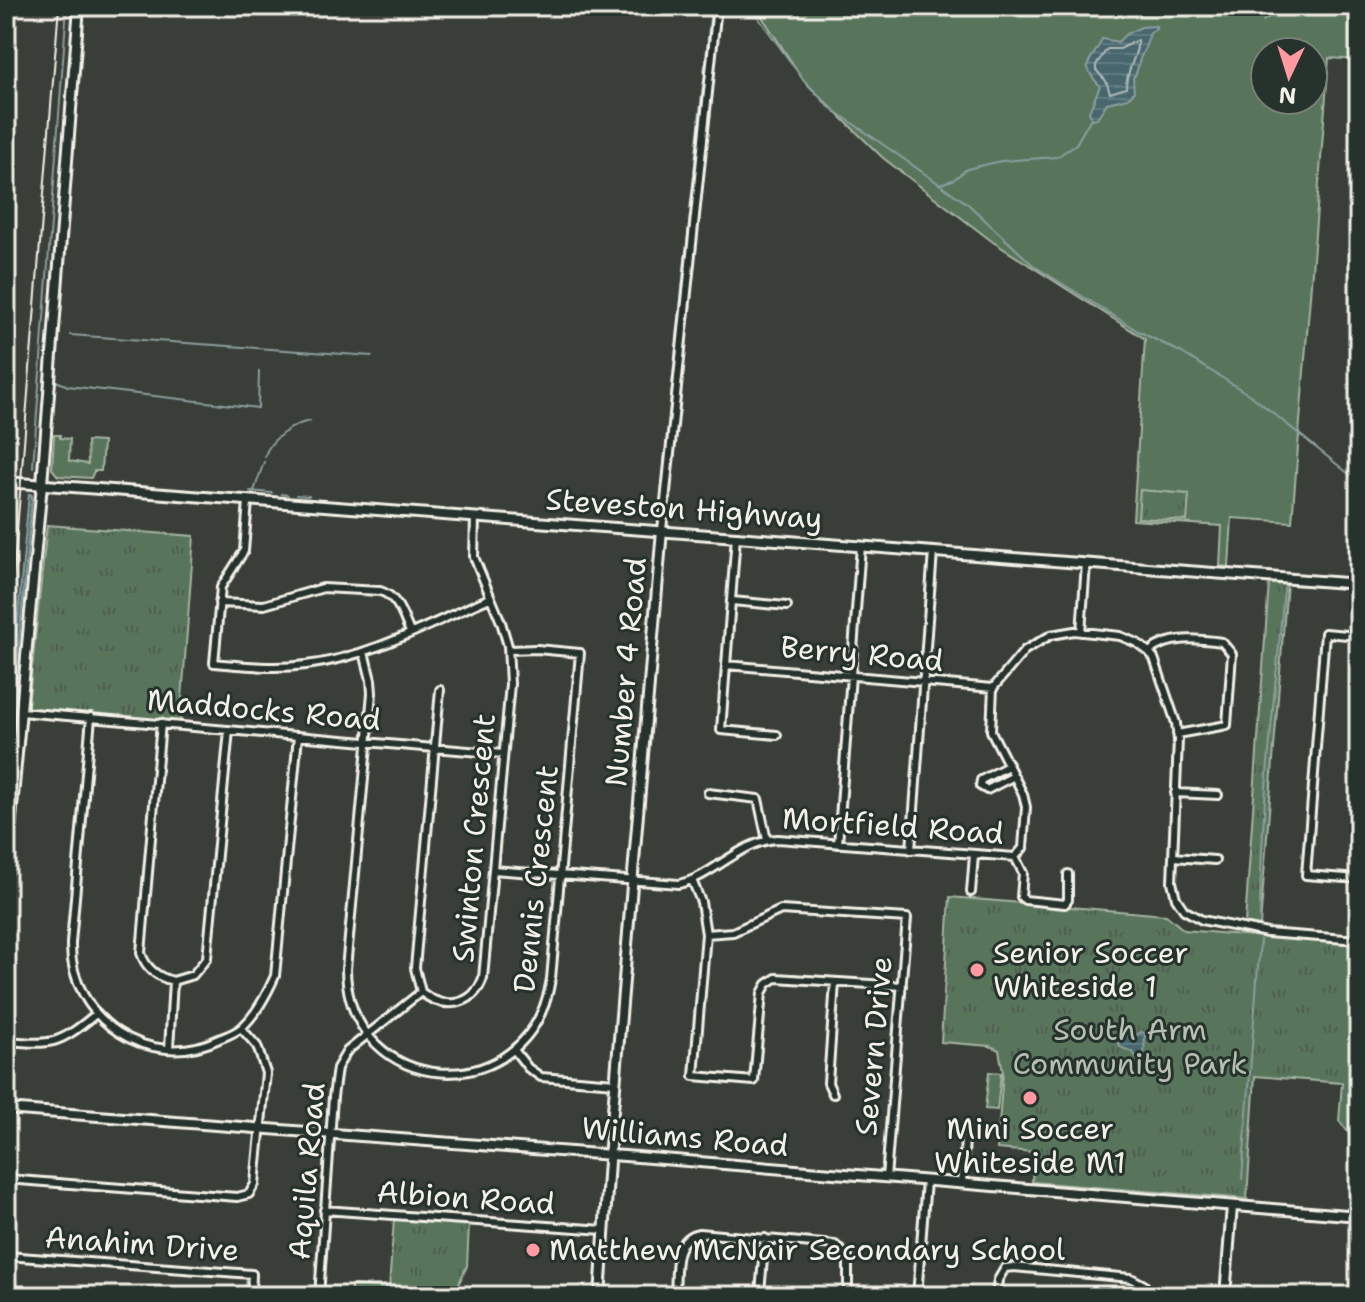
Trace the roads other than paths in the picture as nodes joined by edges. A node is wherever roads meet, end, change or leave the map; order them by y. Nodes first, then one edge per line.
1 (79, 6) edge
2 (717, 6) edge
3 (6, 482) edge
4 (42, 484) junction
5 (248, 501) junction
6 (475, 517) junction
7 (662, 530) junction
8 (736, 536) junction
9 (861, 546) junction
10 (933, 552) junction
11 (1086, 564) junction
12 (1359, 584) edge
13 (490, 598) junction
14 (732, 601) junction
15 (219, 603) junction
16 (787, 606) dead end
17 (410, 632) junction
18 (1081, 632) junction
19 (1359, 636) edge
20 (509, 650) junction
21 (364, 652) junction
22 (1149, 652) junction
23 (726, 665) junction
24 (852, 675) junction
25 (924, 681) junction
26 (993, 688) junction
27 (440, 690) dead end
28 (21, 712) junction
29 (91, 717) junction
30 (161, 723) junction
31 (229, 730) junction
32 (1177, 734) junction
33 (777, 735) dead end
34 (298, 736) junction
35 (367, 742) junction
36 (435, 748) junction
37 (503, 754) junction
38 (1008, 766) junction
39 (1014, 776) junction
40 (708, 793) dead end
41 (1175, 793) junction
42 (1218, 795) dead end
43 (769, 798) dead end
44 (761, 804) junction
45 (767, 840) junction
46 (838, 844) junction
47 (911, 850) junction
48 (974, 855) junction
49 (1015, 857) junction
50 (1173, 857) junction
51 (1215, 860) dead end
52 (493, 870) junction
53 (6, 872) edge
54 (1068, 874) dead end
55 (561, 876) junction
56 (1359, 879) edge
57 (692, 880) junction
58 (632, 881) junction
59 (971, 892) dead end
60 (706, 934) junction
61 (1359, 940) edge
62 (173, 981) junction
63 (835, 982) junction
64 (902, 986) junction
65 (421, 992) junction
66 (96, 1014) junction
67 (241, 1028) junction
68 (367, 1034) junction
69 (6, 1041) edge
70 (169, 1049) junction
71 (515, 1051) junction
72 (615, 1083) junction
73 (833, 1094) dead end
74 (6, 1109) edge
75 (261, 1128) junction
76 (331, 1134) junction
77 (965, 1139) dead end
78 (609, 1155) junction
79 (886, 1178) junction
80 (6, 1179) edge
81 (926, 1181) junction
82 (962, 1184) junction
83 (1232, 1206) junction
84 (324, 1210) junction
85 (1359, 1216) edge
86 (604, 1230) junction
87 (765, 1238) junction
88 (6, 1256) edge
89 (760, 1292) dead end
90 (1249, 1294) edge
91 (251, 1296) edge
92 (319, 1296) edge
93 (600, 1296) edge
94 (675, 1296) edge
95 (848, 1296) edge
96 (917, 1296) edge
97 (996, 1296) edge
98 (1149, 1296) edge
99 (1225, 1296) edge
100 (1300, 1296) edge

1 - 4 street
2 - 7 street, Number 4 Road
3 - 4 street, Steveston Highway
4 - 5 street, Steveston Highway
4 - 28 street
5 - 6 street, Steveston Highway
5 - 15 street
6 - 7 street, Steveston Highway
6 - 13 street, Swinton Crescent
7 - 8 street, Steveston Highway
7 - 58 street, Number 4 Road
8 - 9 street, Steveston Highway
8 - 14 street
9 - 10 street, Steveston Highway
9 - 24 street
10 - 11 street, Steveston Highway
10 - 25 street
11 - 12 street, Steveston Highway
11 - 18 street
13 - 17 street
13 - 20 street, Swinton Crescent
14 - 16 street
14 - 23 street
15 - 17 street
15 - 21 street
17 - 21 street
18 - 22 street
18 - 26 street
19 - 56 street
20 - 37 street, Swinton Crescent
20 - 55 street, Dennis Crescent
21 - 35 street, Dennis Crescent
22 - 32 street
22 - 32 street
23 - 24 street, Berry Road
23 - 33 street
24 - 25 street, Berry Road
24 - 46 street
25 - 26 street, Berry Road
25 - 47 street
26 - 38 street, Mortfield Road
27 - 36 street, Swinton Crescent
28 - 29 street, Maddocks Road
28 - 53 street
29 - 30 street, Maddocks Road
29 - 66 street
30 - 31 street, Maddocks Road
30 - 62 street
31 - 34 street, Maddocks Road
31 - 62 street
32 - 41 street
34 - 35 street, Maddocks Road
34 - 67 street
35 - 36 street, Maddocks Road
35 - 68 street, Dennis Crescent
36 - 37 street, Maddocks Road
36 - 65 street, Swinton Crescent
37 - 52 street, Swinton Crescent
38 - 39 street, Mortfield Road
38 - 39 street
39 - 49 street, Mortfield Road
40 - 44 street
41 - 42 street
41 - 50 street
43 - 44 street
44 - 45 street
45 - 46 street, Mortfield Road
45 - 57 street, Mortfield Road
46 - 47 street, Mortfield Road
47 - 48 street, Mortfield Road
48 - 49 street, Mortfield Road
48 - 59 street
49 - 54 street
50 - 51 street
50 - 61 street
52 - 55 street, Mortfield Road
52 - 65 street, Swinton Crescent
55 - 58 street, Mortfield Road
55 - 71 street, Dennis Crescent
57 - 58 street, Mortfield Road
57 - 60 street
58 - 72 street, Number 4 Road
60 - 63 street
60 - 64 street, Severn Drive
62 - 70 street
63 - 64 street
63 - 73 street
64 - 79 street, Severn Drive
65 - 68 street, Aquila Road
66 - 69 street
66 - 70 street
67 - 70 street
67 - 75 street
68 - 71 street, Dennis Crescent
68 - 76 street, Aquila Road
71 - 72 street
72 - 78 street, Number 4 Road
74 - 75 street, Williams Road
75 - 76 street, Williams Road
75 - 80 street
76 - 78 street, Williams Road
76 - 84 street, Aquila Road
77 - 82 street
78 - 79 street, Williams Road
78 - 86 street, Number 4 Road
79 - 81 street, Williams Road
81 - 82 street, Williams Road
81 - 96 street
82 - 83 street, Williams Road
83 - 85 street, Williams Road
83 - 99 street
84 - 86 street, Albion Road
84 - 92 street, Aquila Road
86 - 93 street, Number 4 Road
87 - 89 street
87 - 94 street
87 - 95 street
88 - 91 street, Anahim Drive
90 - 100 street
97 - 98 street

